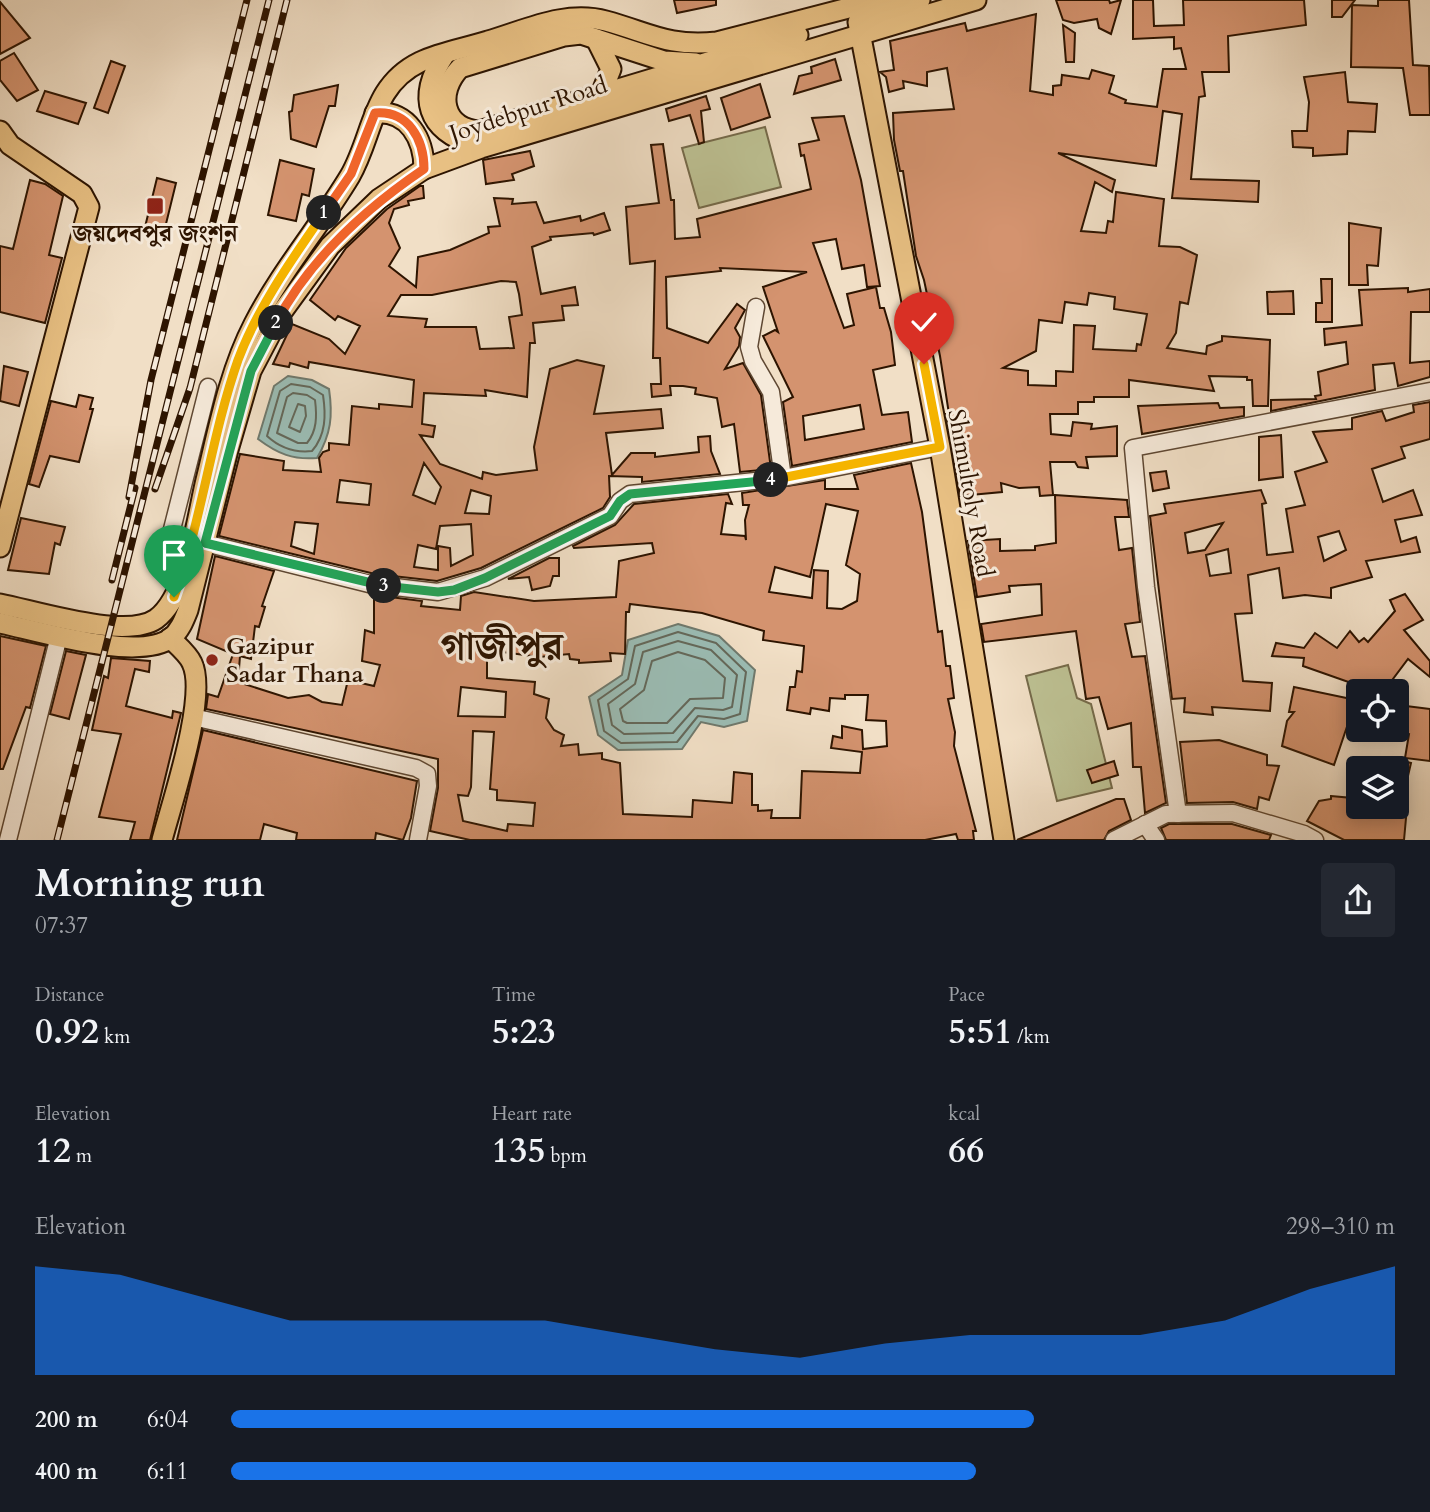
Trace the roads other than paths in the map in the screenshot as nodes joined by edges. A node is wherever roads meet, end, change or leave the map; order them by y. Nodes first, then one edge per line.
1 (879, 0) edge
2 (920, 0) edge
3 (976, 0) edge
4 (856, 20) junction
5 (596, 39) junction
6 (445, 54) junction
7 (696, 63) junction
8 (601, 94) junction
9 (375, 113) junction
10 (0, 132) edge
11 (481, 148) junction
12 (424, 169) junction
13 (756, 307) dead end
14 (208, 387) dead end
15 (1430, 391) edge
16 (940, 447) junction
17 (783, 478) junction
18 (205, 543) junction
19 (0, 547) edge
20 (187, 560) junction
21 (0, 604) edge
22 (0, 623) edge
23 (59, 636) junction
24 (170, 638) junction
25 (193, 717) junction
26 (1178, 814) junction
27 (1145, 824) junction
28 (8, 840) edge
29 (162, 840) edge
30 (418, 840) edge
31 (1004, 840) edge
32 (1114, 840) edge
33 (1156, 840) edge
34 (1315, 840) edge

1 - 4 main road
2 - 4 main road
3 - 4 main road
4 - 6 main road
4 - 7 main road
4 - 11 main road, Joydebpur Road
4 - 16 main road, Shimultoly Road
5 - 7 main road
5 - 8 main road
5 - 8 main road
6 - 9 main road
6 - 11 main road
7 - 8 main road
9 - 12 main road
9 - 20 main road
10 - 19 main road
11 - 12 main road, Joydebpur Road
12 - 18 main road, Joydebpur Road
13 - 17 street
14 - 20 street
15 - 26 street
16 - 17 street
16 - 31 main road, Shimultoly Road
17 - 18 street
18 - 24 main road, Joydebpur Road
20 - 21 main road
22 - 23 main road
23 - 24 main road
23 - 28 street
24 - 25 main road
25 - 29 main road
25 - 30 street
26 - 27 street
26 - 34 street
27 - 32 street
27 - 33 street

